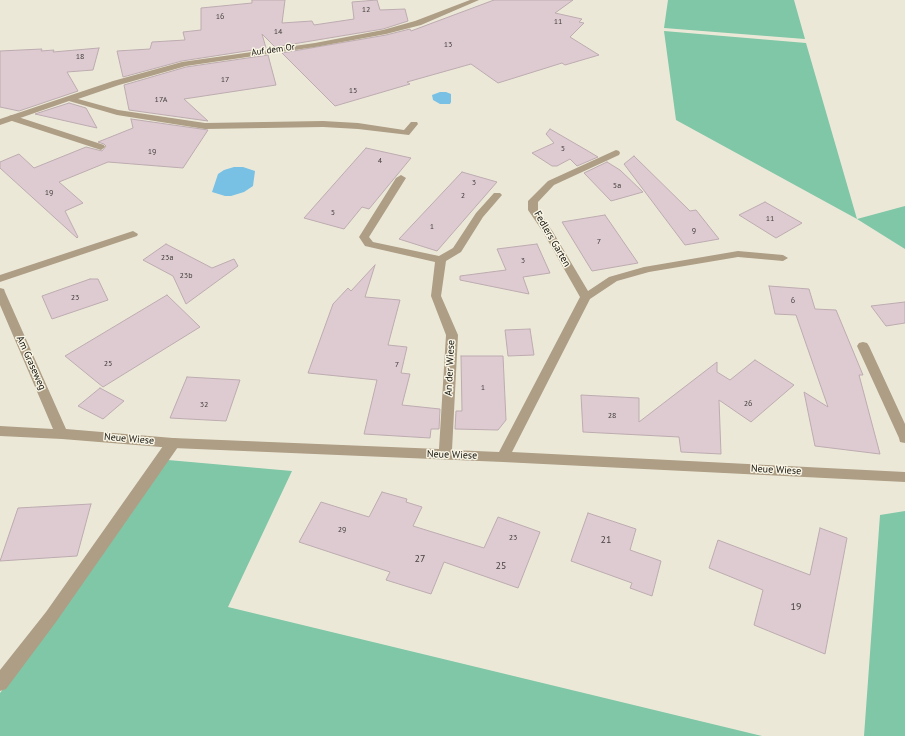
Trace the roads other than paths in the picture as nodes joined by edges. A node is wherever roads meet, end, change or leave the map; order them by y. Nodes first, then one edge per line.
1 (476, 0) edge
2 (70, 99) junction
3 (12, 118) junction
4 (0, 122) edge
5 (414, 124) dead end
6 (101, 147) dead end
7 (616, 153) dead end
8 (402, 178) dead end
9 (497, 195) dead end
10 (133, 234) dead end
11 (783, 258) dead end
12 (441, 260) junction
13 (0, 279) edge
14 (0, 292) edge
15 (586, 297) junction
16 (863, 346) dead end
17 (0, 431) edge
18 (62, 434) junction
19 (905, 438) edge
20 (174, 443) junction
21 (445, 455) junction
22 (503, 456) junction
23 (905, 477) edge
24 (0, 683) edge

1 - 2 street, Auf dem Or
2 - 3 street, Auf dem Or
2 - 5 street
3 - 4 street, Auf dem Or
3 - 6 street
7 - 15 street, Fedlers Garten
8 - 12 street
9 - 12 street
10 - 13 street
11 - 15 street
12 - 21 street, An der Wiese
14 - 18 street, Am Graseweg
15 - 22 street
16 - 19 street
17 - 18 street, Neue Wiese
18 - 20 street, Neue Wiese
20 - 21 street, Neue Wiese
20 - 24 street
21 - 22 street, Neue Wiese
22 - 23 street, Neue Wiese

